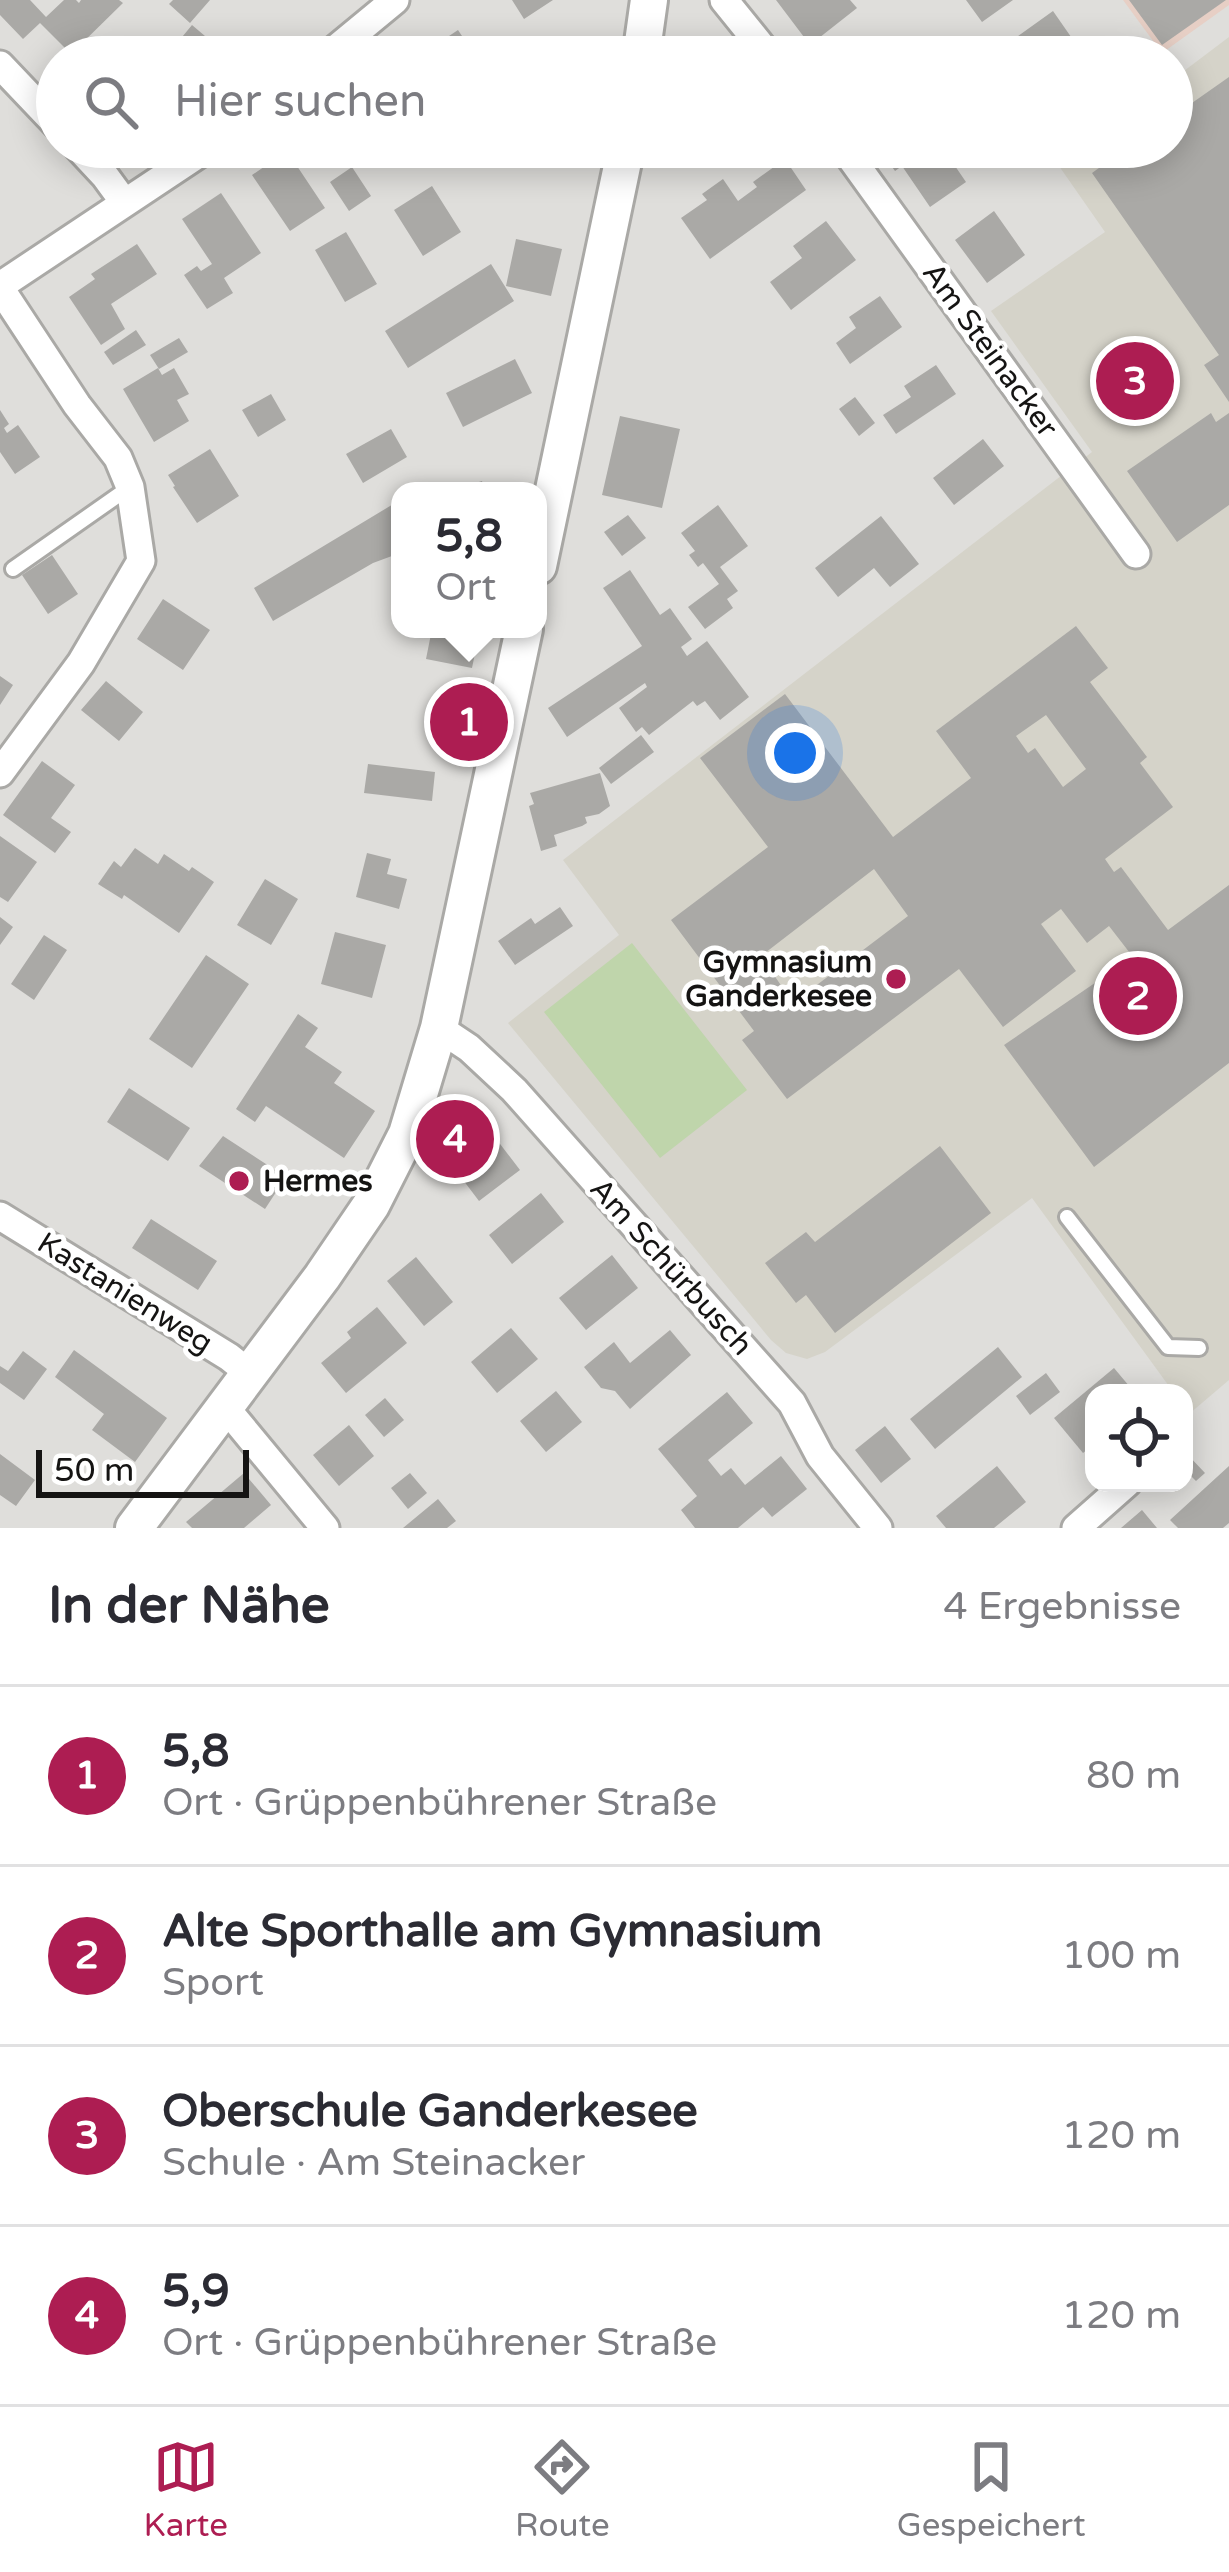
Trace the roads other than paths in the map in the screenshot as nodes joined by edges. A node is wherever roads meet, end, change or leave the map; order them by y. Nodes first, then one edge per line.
1 (395, 0) edge
2 (649, 0) edge
3 (724, 0) edge
4 (351, 36) edge
5 (644, 36) edge
6 (753, 36) edge
7 (0, 64) edge
8 (36, 103) edge
9 (98, 168) edge
10 (177, 168) edge
11 (622, 168) edge
12 (858, 168) edge
13 (124, 202) junction
14 (0, 287) edge
15 (130, 487) junction
16 (547, 523) edge
17 (1136, 554) dead end
18 (13, 569) dead end
19 (522, 638) edge
20 (0, 773) edge
21 (440, 1028) junction
22 (0, 1216) edge
23 (1067, 1217) dead end
24 (1199, 1348) dead end
25 (249, 1373) junction
26 (224, 1407) junction
27 (1117, 1492) edge
28 (134, 1528) edge
29 (325, 1528) edge
30 (878, 1528) edge
31 (1076, 1528) edge

1 - 4 street
2 - 5 street
3 - 6 street
7 - 8 street
9 - 13 street
10 - 13 street
11 - 16 street
12 - 17 street, Am Steinacker
13 - 14 street
14 - 15 street
15 - 18 lane
15 - 20 street
19 - 21 street
21 - 25 street
21 - 30 street, Am Schürbusch
22 - 25 street, Kastanienweg
23 - 24 lane
25 - 26 street
26 - 28 street
26 - 29 street
27 - 31 street

